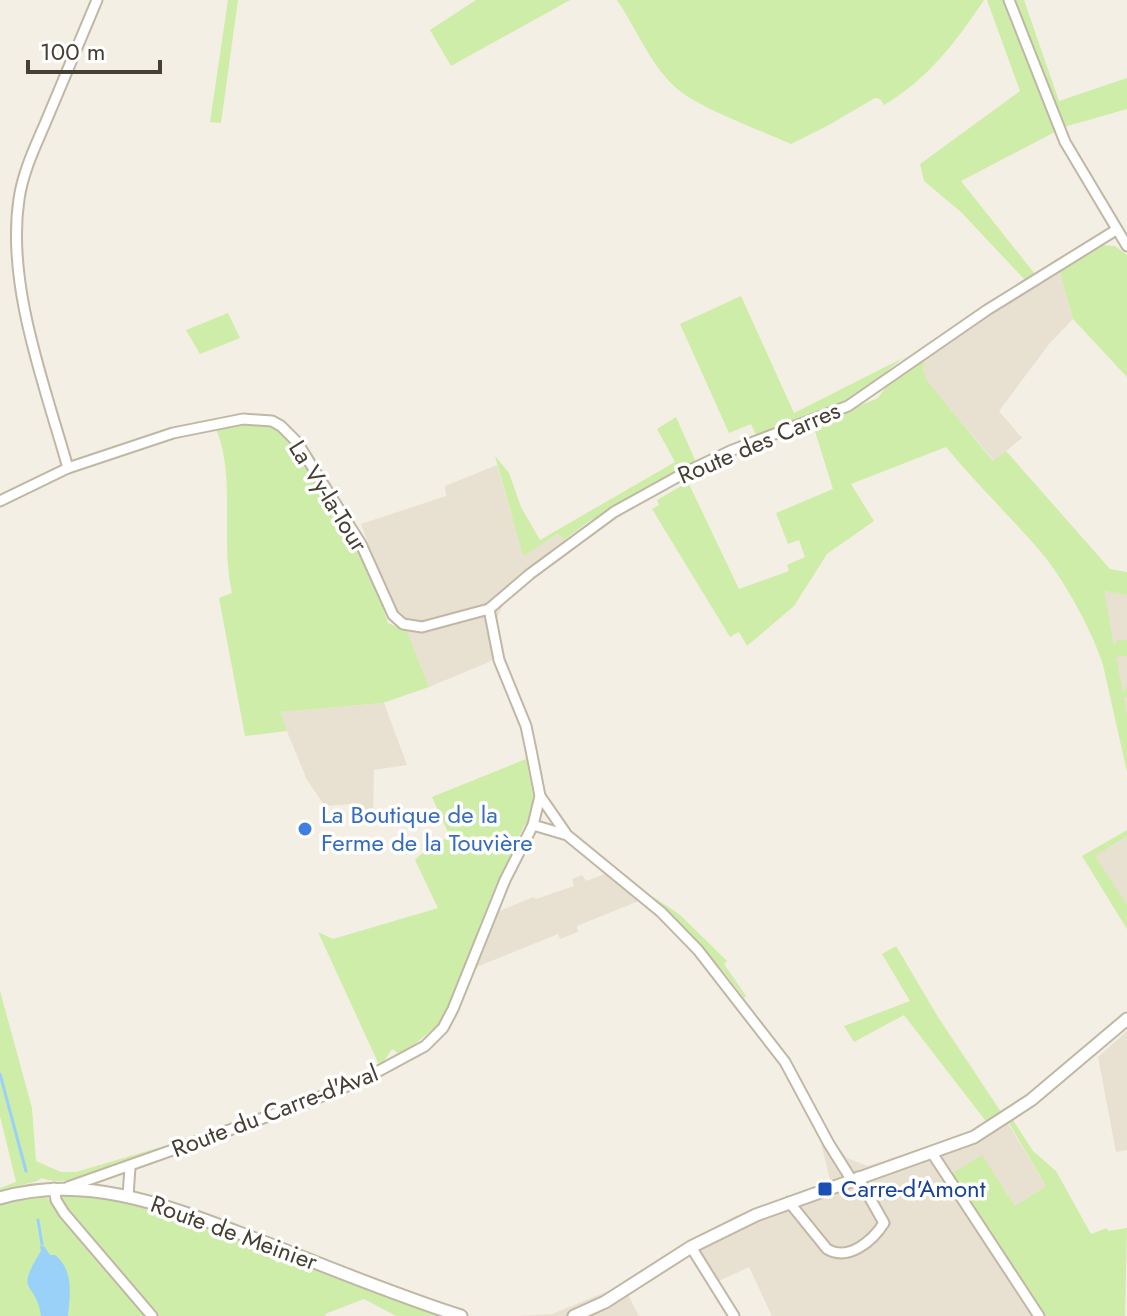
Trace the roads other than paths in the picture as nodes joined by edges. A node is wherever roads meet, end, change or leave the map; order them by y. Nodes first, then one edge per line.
1 (97, 0) edge
2 (1009, 0) edge
3 (1116, 230) junction
4 (1127, 246) edge
5 (68, 468) junction
6 (0, 501) edge
7 (489, 609) junction
8 (540, 796) junction
9 (533, 825) junction
10 (567, 835) junction
11 (1127, 1019) edge
12 (932, 1153) junction
13 (130, 1167) junction
14 (854, 1178) junction
15 (68, 1187) junction
16 (54, 1188) junction
17 (128, 1196) junction
18 (0, 1198) edge
19 (789, 1202) junction
20 (691, 1247) junction
21 (152, 1316) edge
22 (461, 1316) edge
23 (574, 1316) edge
24 (734, 1316) edge
25 (1039, 1316) edge

1 - 5 street
2 - 3 street
3 - 4 street
3 - 7 street, Route des Carres
5 - 6 street, La Vy-la-Tour
5 - 7 street, La Vy-la-Tour
7 - 8 street
8 - 9 street
8 - 10 street
9 - 10 street
9 - 13 street, Route du Carre-d'Aval
10 - 14 street
11 - 12 street
12 - 14 street
12 - 25 street
13 - 15 street, Route du Carre-d'Aval
13 - 17 street
14 - 19 street
14 - 19 street
15 - 16 street, Route de Meinier
15 - 17 street, Route de Meinier
16 - 18 street, Route de Meinier
16 - 21 street
17 - 22 street, Route de Meinier
19 - 20 street
20 - 23 street
20 - 24 street

